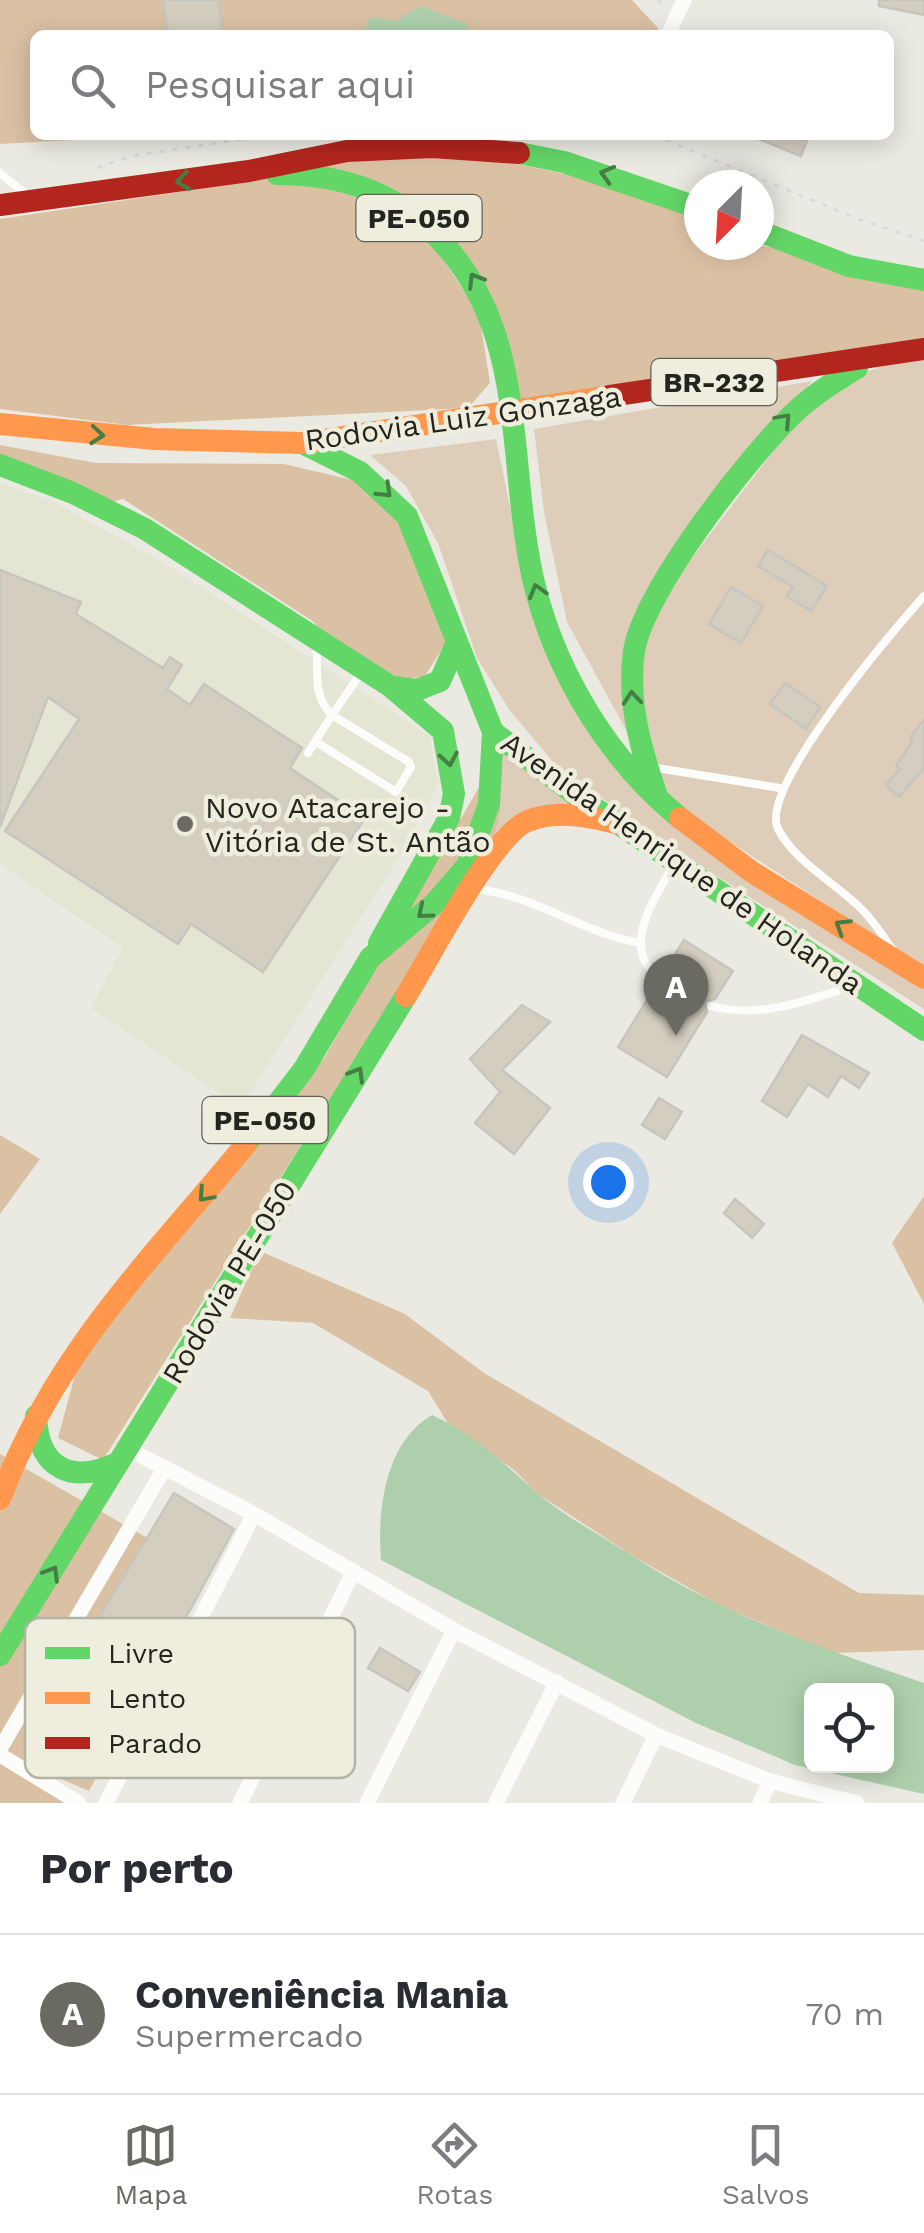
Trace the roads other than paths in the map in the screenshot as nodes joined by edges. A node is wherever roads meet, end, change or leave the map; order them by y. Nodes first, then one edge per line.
1 (684, 0) edge
2 (670, 30) edge
3 (249, 171) junction
4 (0, 173) edge
5 (33, 200) junction
6 (684, 203) edge
7 (0, 204) edge
8 (774, 237) edge
9 (924, 280) edge
10 (924, 349) edge
11 (884, 357) junction
12 (0, 424) edge
13 (302, 443) junction
14 (0, 465) edge
15 (924, 596) edge
16 (457, 642) junction
17 (318, 643) junction
18 (362, 671) junction
19 (390, 686) junction
20 (332, 715) junction
21 (493, 732) junction
22 (316, 742) junction
23 (308, 753) dead end
24 (646, 766) junction
25 (780, 788) junction
26 (656, 792) junction
27 (620, 824) junction
28 (675, 862) junction
29 (470, 888) junction
30 (640, 943) junction
31 (372, 956) junction
32 (914, 972) edge
33 (660, 978) dead end
34 (856, 984) junction
35 (711, 1006) dead end
36 (924, 1030) edge
37 (36, 1412) junction
38 (7, 1454) edge
39 (124, 1455) junction
40 (164, 1469) junction
41 (0, 1499) edge
42 (254, 1514) junction
43 (353, 1572) junction
44 (78, 1618) edge
45 (201, 1618) edge
46 (330, 1618) edge
47 (454, 1630) junction
48 (0, 1656) edge
49 (557, 1682) junction
50 (25, 1709) edge
51 (656, 1735) junction
52 (0, 1752) edge
53 (25, 1768) edge
54 (40, 1778) edge
55 (119, 1778) edge
56 (252, 1778) edge
57 (770, 1781) junction
58 (79, 1803) edge
59 (106, 1803) edge
60 (240, 1803) edge
61 (367, 1803) edge
62 (496, 1803) edge
63 (623, 1803) edge
64 (760, 1803) edge
65 (858, 1803) edge

1 - 2 street
3 -> 5 main road
6 -> 3 main road
26 -> 3 main road, Avenida Henrique de Holanda / PE-050
4 - 5 lane
5 - 7 main road
8 - 9 main road
10 - 11 main road, Rodovia Luiz Gonzaga / BR-232
11 - 13 main road, Rodovia Luiz Gonzaga / BR-232
24 -> 11 main road
12 -> 13 main road, Rodovia Luiz Gonzaga / BR-232
13 -> 16 main road, Avenida Henrique de Holanda / PE-050
14 - 17 main road
15 - 25 lane
16 - 19 main road
16 - 21 main road, Avenida Henrique de Holanda / PE-050
17 - 18 main road
17 - 20 lane
18 - 19 main road
18 - 20 lane
19 -> 31 main road
20 - 22 lane
20 - 22 lane
21 - 27 main road, Avenida Henrique de Holanda / PE-050
21 -> 31 main road, Rodovia PE-050 / PE-050
22 - 23 lane
24 - 25 lane
24 - 26 main road
25 - 32 lane
32 -> 26 main road, Avenida Henrique de Holanda / PE-050
27 - 28 main road, Avenida Henrique de Holanda / PE-050
27 - 29 main road, Rodovia PE-050 / PE-050
28 - 30 lane
28 - 34 main road, Avenida Henrique de Holanda / PE-050
29 - 30 lane
39 -> 29 main road, Rodovia PE-050 / PE-050
30 - 33 lane
31 -> 37 main road, Rodovia PE-050 / PE-050
34 - 35 lane
34 - 36 main road, Avenida Henrique de Holanda / PE-050
37 - 38 main road, Rodovia PE-050 / PE-050
37 - 39 main road
38 - 41 main road, Rodovia PE-050 / PE-050
39 - 40 street
48 -> 39 main road, Rodovia PE-050 / PE-050
40 - 42 street
40 - 44 street
42 - 43 street
42 - 45 street
43 - 46 street
43 - 47 street
47 - 49 street
47 - 61 street
49 - 51 street
49 - 62 street
50 - 52 street
51 - 57 street
51 - 63 street
52 - 53 street
54 - 58 street
55 - 59 street
56 - 60 street
57 - 64 street
57 - 65 street

